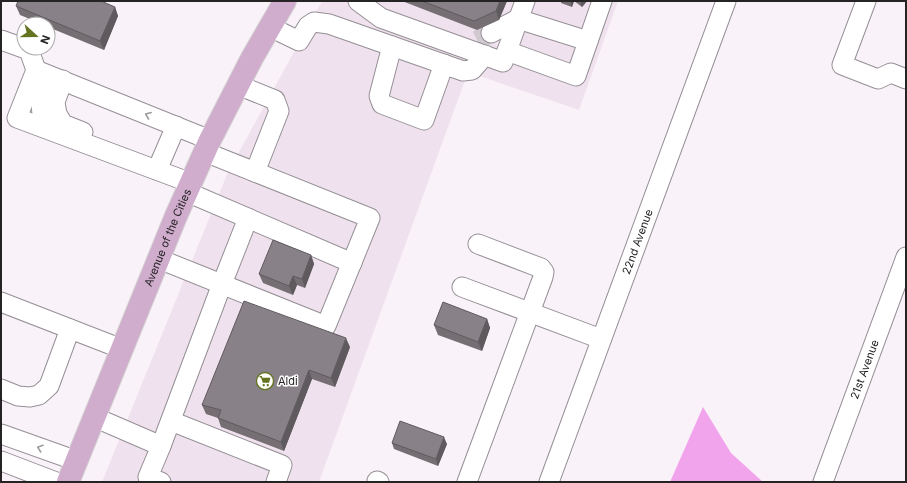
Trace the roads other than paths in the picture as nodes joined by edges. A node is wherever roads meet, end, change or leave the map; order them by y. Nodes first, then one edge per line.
1 (285, 1) edge
2 (358, 1) edge
3 (525, 1) edge
4 (602, 1) edge
5 (726, 1) edge
6 (866, 1) edge
7 (382, 9) edge
8 (518, 20) junction
9 (270, 27) junction
10 (1, 40) edge
11 (588, 41) junction
12 (479, 44) junction
13 (392, 46) junction
14 (507, 51) junction
15 (444, 64) junction
16 (50, 76) junction
17 (906, 79) edge
18 (238, 85) junction
19 (176, 126) junction
20 (208, 146) junction
21 (149, 167) junction
22 (255, 172) junction
23 (189, 187) junction
24 (248, 218) junction
25 (478, 244) dead end
26 (906, 257) edge
27 (159, 259) junction
28 (352, 262) junction
29 (222, 284) junction
30 (462, 287) dead end
31 (1, 302) edge
32 (530, 312) junction
33 (70, 329) junction
34 (601, 339) junction
35 (122, 350) junction
36 (1, 389) edge
37 (94, 417) junction
38 (171, 421) junction
39 (1, 434) edge
40 (161, 446) junction
41 (1, 461) edge
42 (76, 461) junction
43 (56, 482) edge
44 (68, 482) edge
45 (162, 482) edge
46 (276, 482) edge
47 (467, 482) edge
48 (549, 482) edge
49 (823, 482) edge

1 - 9 main road, Avenue of the Cities
2 - 7 street
3 - 8 street
4 - 11 street
5 - 34 street, 22nd Avenue
6 - 17 street
7 - 12 street
8 - 11 street
8 - 12 street
8 - 14 street
9 - 13 street
9 - 18 main road, Avenue of the Cities
10 - 16 street
11 - 14 street
12 - 14 street
12 - 15 street
13 - 15 street
13 - 15 street
19 -> 16 street
16 - 21 street
16 - 21 street
18 - 20 main road, Avenue of the Cities
18 - 22 street
19 - 20 street
19 - 21 street
20 - 22 street
20 - 23 main road, Avenue of the Cities
21 - 23 street
22 - 28 street
23 - 24 street
23 - 27 main road, Avenue of the Cities
24 - 28 street
24 - 29 street
25 - 32 street
26 - 49 street, 21st Avenue
27 - 29 street
27 - 35 main road, Avenue of the Cities
28 - 29 street
29 - 38 street
30 - 32 street
31 - 33 street
32 - 34 street
32 - 47 street
33 - 35 street
33 - 36 street
34 - 48 street, 22nd Avenue
35 - 37 main road, Avenue of the Cities
37 - 40 street
37 - 42 main road, Avenue of the Cities
38 - 40 street
38 - 46 street
42 -> 39 street
40 - 45 street
41 - 43 street
42 - 44 main road, Avenue of the Cities

